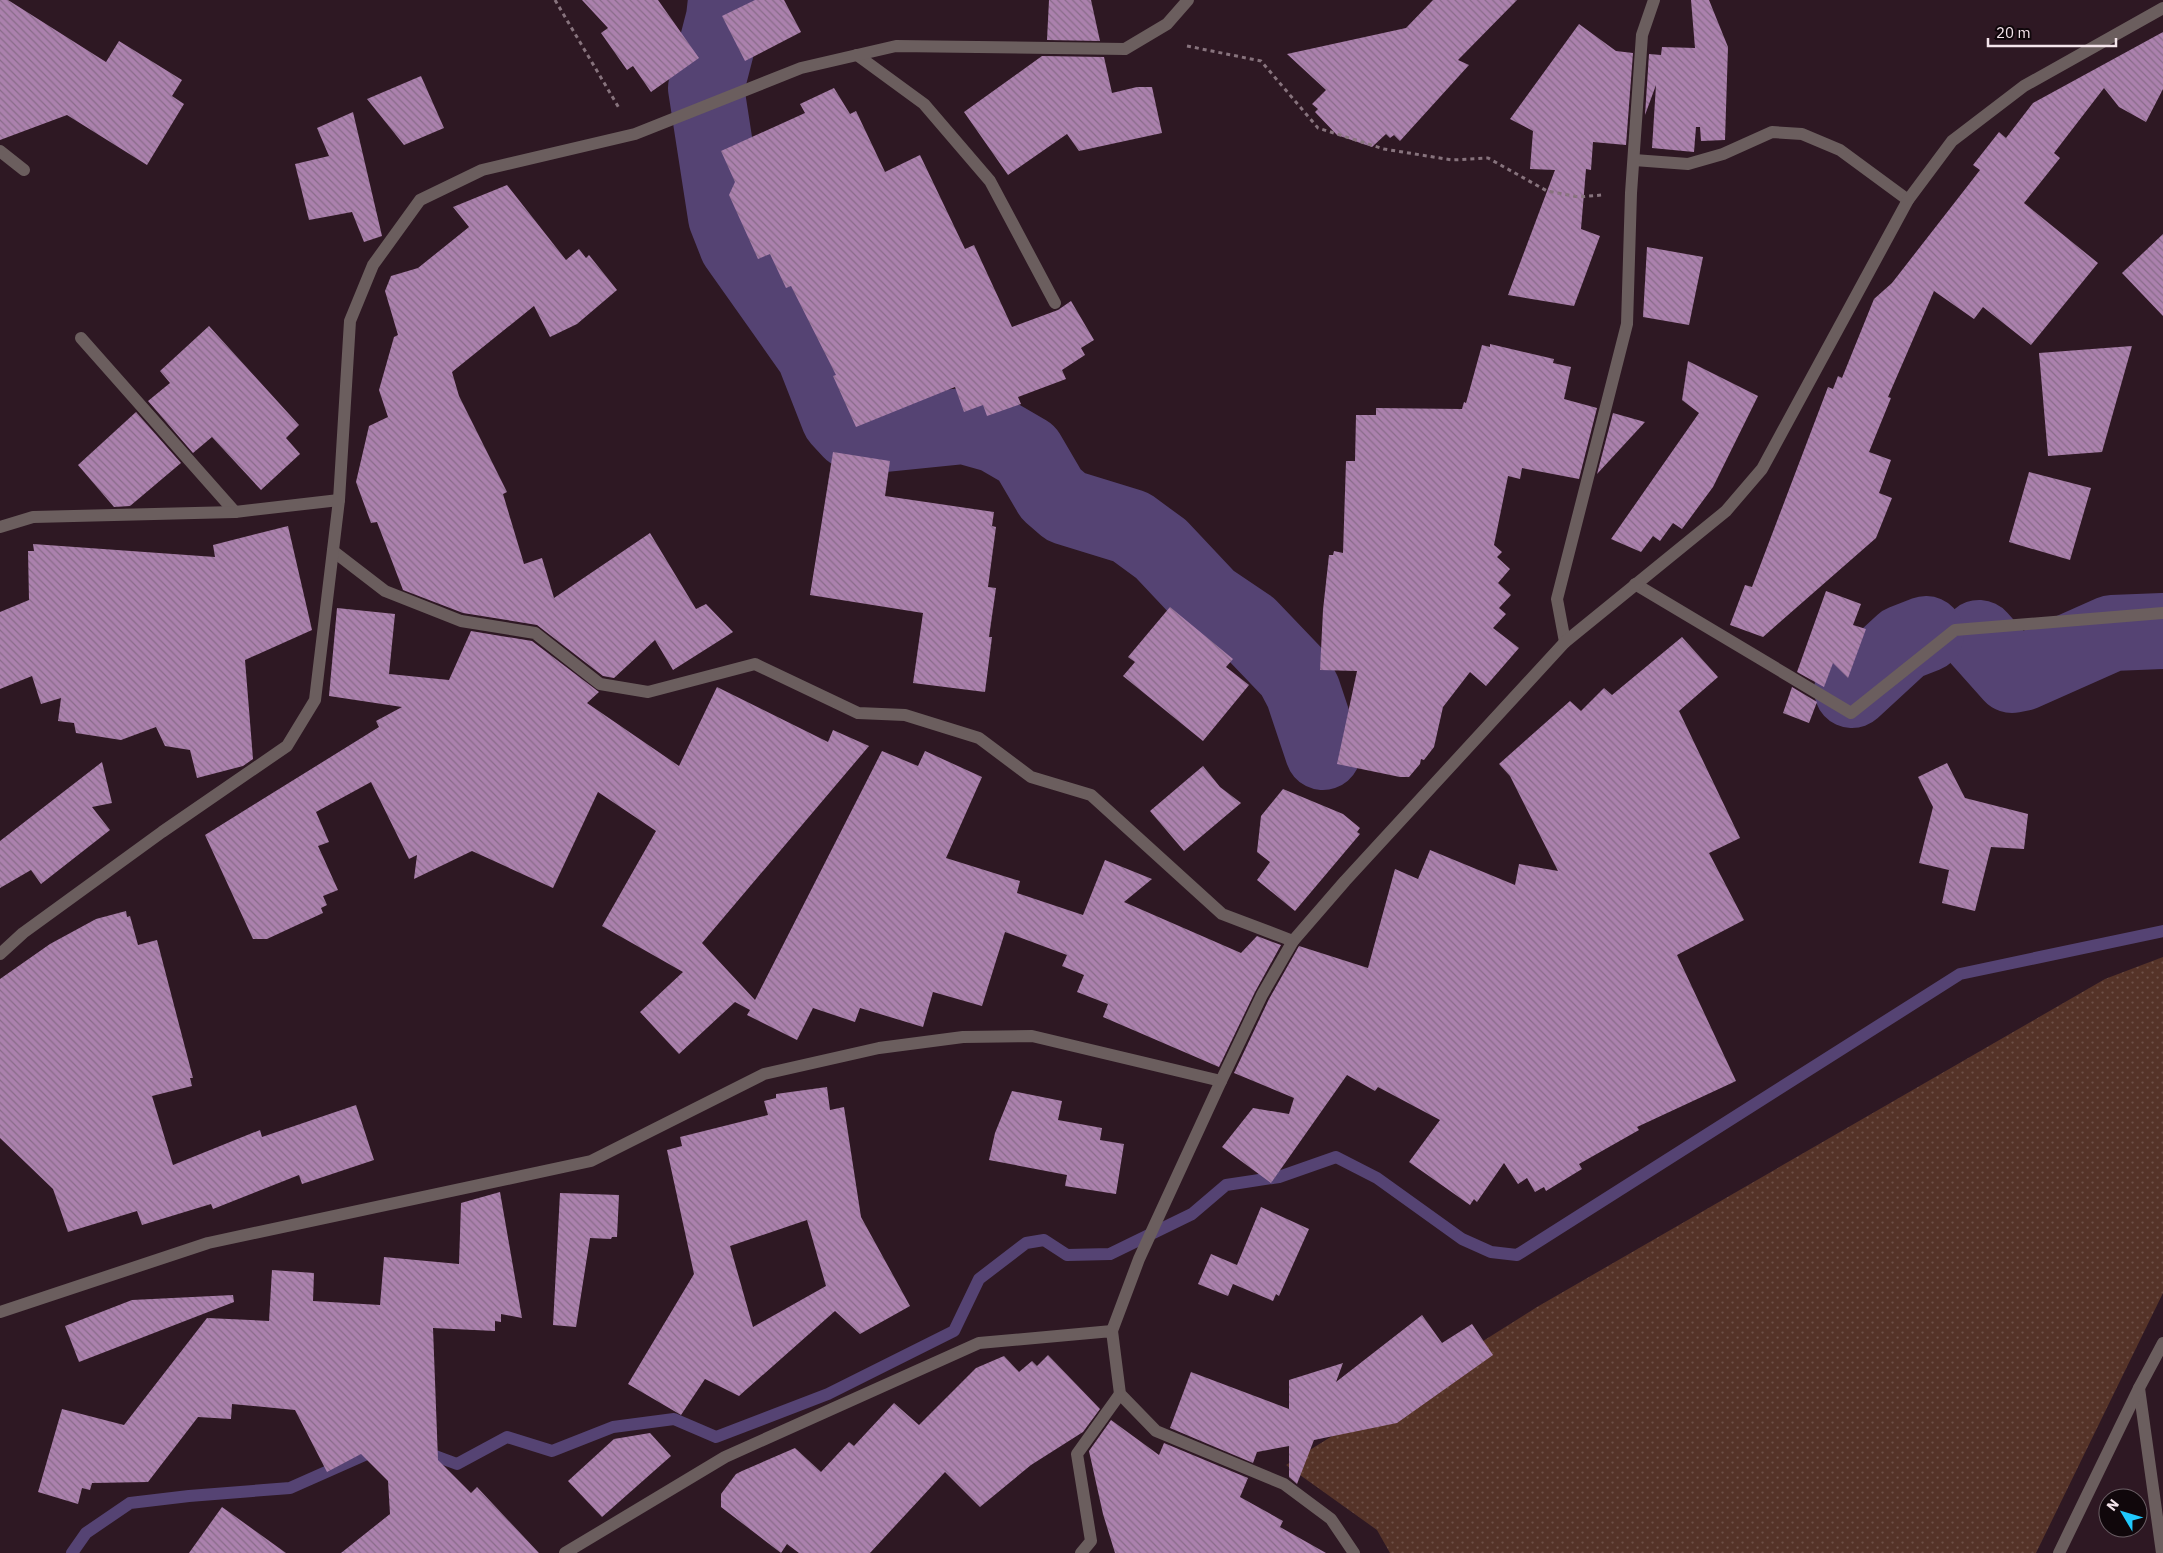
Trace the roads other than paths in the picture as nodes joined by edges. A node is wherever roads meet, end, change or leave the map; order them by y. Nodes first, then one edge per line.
1 (1188, 0) edge
2 (1654, 0) edge
3 (2163, 8) edge
4 (857, 55) junction
5 (0, 151) edge
6 (1634, 160) junction
7 (24, 170) dead end
8 (1908, 200) junction
9 (1055, 303) dead end
10 (82, 338) dead end
11 (339, 500) junction
12 (236, 512) junction
13 (0, 527) edge
14 (333, 551) junction
15 (1636, 584) junction
16 (2163, 613) edge
17 (1565, 642) junction
18 (1293, 942) junction
19 (0, 954) edge
20 (1221, 1081) junction
21 (0, 1312) edge
22 (1112, 1331) junction
23 (2163, 1343) edge
24 (2139, 1388) junction
25 (1120, 1394) junction
26 (571, 1552) edge
27 (1081, 1553) edge
28 (1354, 1553) edge
29 (2059, 1553) edge
30 (2162, 1553) edge

1 - 4 street
2 - 6 street
3 - 8 street
4 - 9 street
4 - 11 street
5 - 7 street
6 - 8 street
6 - 17 street
8 - 15 street
10 - 12 street
11 - 12 street
11 - 14 street
12 - 13 street
14 - 18 street
14 - 19 street
15 - 16 street
15 - 17 street
17 - 18 street
18 - 20 street
20 - 21 street
20 - 22 street
22 - 25 street
22 - 26 street
23 - 24 street
24 - 29 street
24 - 30 street
25 - 27 street
25 - 28 street

